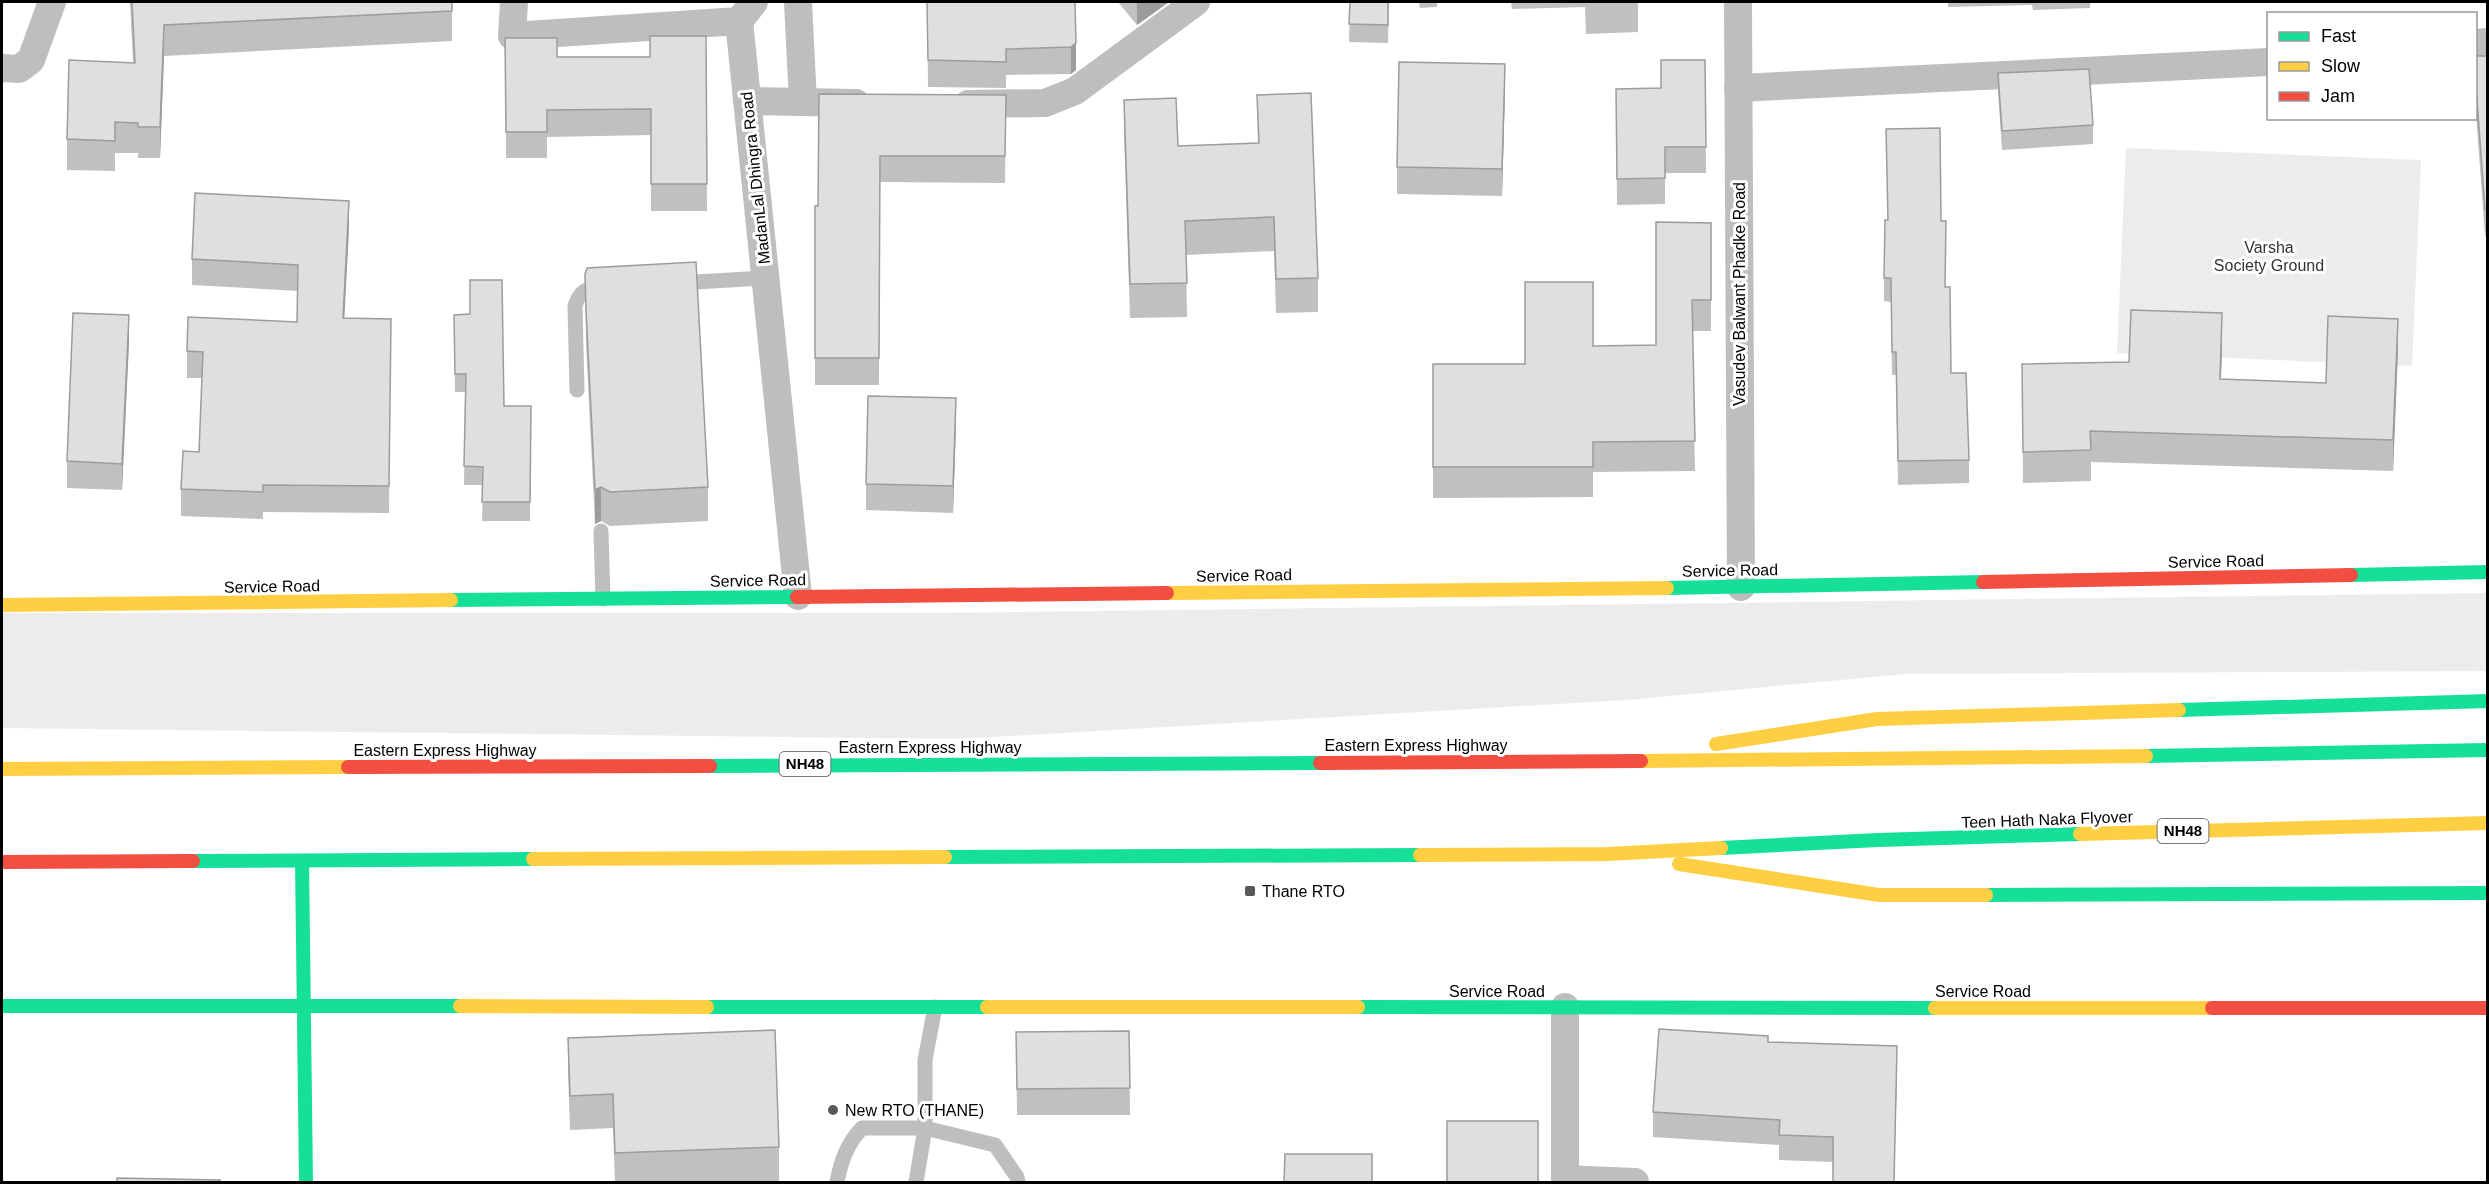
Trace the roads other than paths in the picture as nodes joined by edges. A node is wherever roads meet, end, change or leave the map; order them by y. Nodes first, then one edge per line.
1 (52, 2) edge
2 (514, 2) edge
3 (798, 2) edge
4 (1197, 2) edge
5 (1738, 2) edge
6 (746, 11) edge
7 (2267, 62) edge
8 (10, 68) edge
9 (1738, 88) junction
10 (2, 91) edge
11 (747, 101) junction
12 (803, 102) junction
13 (883, 103) edge
14 (940, 104) edge
15 (765, 278) junction
16 (659, 284) edge
17 (623, 286) edge
18 (577, 390) dead end
19 (602, 531) dead end
20 (2487, 572) edge
21 (1741, 587) junction
22 (798, 596) junction
23 (603, 599) junction
24 (2, 605) edge
25 (2487, 701) edge
26 (2487, 750) edge
27 (1608, 760) junction
28 (2, 769) edge
29 (2487, 823) edge
30 (1607, 854) junction
31 (302, 861) junction
32 (2, 862) edge
33 (2487, 893) edge
34 (2, 1006) edge
35 (304, 1006) junction
36 (934, 1007) junction
37 (1565, 1007) junction
38 (2487, 1008) edge
39 (925, 1128) junction
40 (1565, 1181) edge
41 (306, 1182) edge
42 (837, 1182) edge
43 (916, 1182) edge
44 (1018, 1182) edge
45 (1635, 1182) edge

1 - 8 street
2 - 6 street, MadanLal Dhingra Road
3 - 12 street
4 - 14 street
5 - 9 street, Vasudev Balwant Phadke Road
6 - 11 street, MadanLal Dhingra Road
7 - 9 street
8 - 10 street
9 - 21 street, Vasudev Balwant Phadke Road
11 - 12 street
11 - 15 street, MadanLal Dhingra Road
12 - 13 street
15 - 16 lane
15 - 22 street, MadanLal Dhingra Road
17 - 18 lane
19 - 23 lane
20 - 21 main road, Service Road
21 - 22 main road, Service Road
22 - 23 main road, Service Road
23 - 24 main road, Service Road
25 - 27 main road
26 - 27 main road, NH48
27 - 28 main road, Eastern Express Highway / NH48
29 - 30 main road, Teen Hath Naka Flyover / NH48
30 - 31 main road, NH48
30 - 33 main road
31 - 32 main road, NH48
31 - 35 main road
34 - 35 main road, Service Road
35 - 36 main road, Service Road
35 - 41 main road
36 - 37 main road, Service Road
36 - 39 lane
37 - 38 main road, Service Road
37 - 40 street
39 - 42 lane
39 - 43 lane
39 - 44 lane
40 - 45 street

